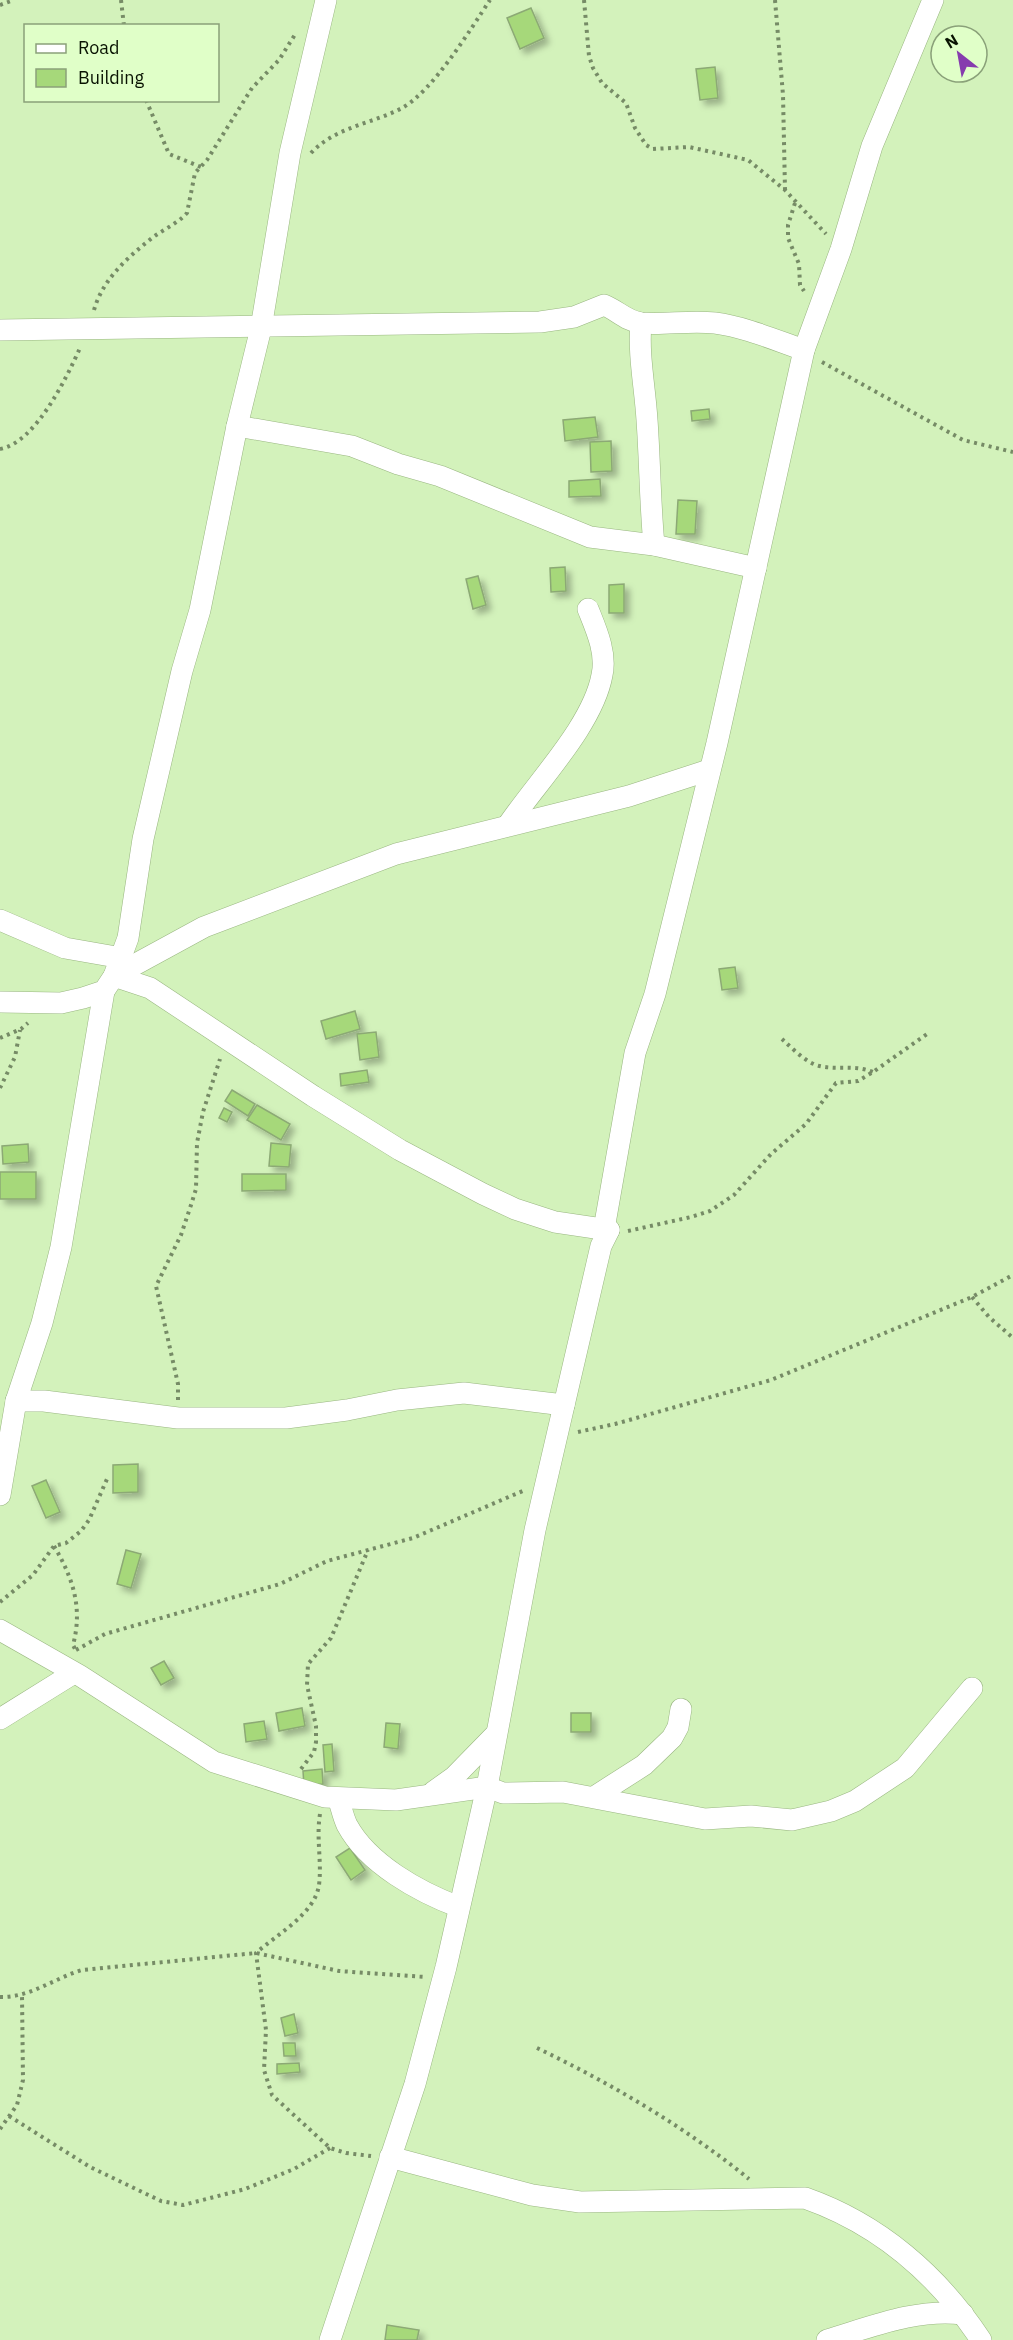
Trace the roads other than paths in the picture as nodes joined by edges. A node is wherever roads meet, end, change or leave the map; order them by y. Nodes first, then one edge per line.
1 (326, 0) edge
2 (933, 0) edge
3 (641, 323) junction
4 (261, 328) junction
5 (0, 330) edge
6 (804, 350) junction
7 (237, 426) junction
8 (654, 545) junction
9 (756, 568) junction
10 (588, 609) dead end
11 (709, 770) junction
12 (508, 825) junction
13 (0, 920) edge
14 (114, 975) junction
15 (0, 1002) edge
16 (607, 1229) junction
17 (16, 1401) junction
18 (564, 1405) junction
19 (0, 1495) edge
20 (0, 1630) edge
21 (72, 1664) junction
22 (972, 1688) dead end
23 (681, 1709) dead end
24 (0, 1719) edge
25 (496, 1734) junction
26 (487, 1787) junction
27 (429, 1794) junction
28 (331, 1797) junction
29 (594, 1797) junction
30 (459, 1907) junction
31 (390, 2157) junction
32 (963, 2314) junction
33 (330, 2340) edge
34 (827, 2340) edge
35 (981, 2340) edge

1 - 4 street
2 - 6 street
3 - 4 street
3 - 6 street
3 - 8 street
4 - 5 street
4 - 7 street
6 - 9 street
7 - 8 street
7 - 14 street
8 - 9 street
9 - 11 street
10 - 12 street
11 - 12 street
11 - 16 street
12 - 14 street
13 - 14 street
14 - 15 street
14 - 16 street
14 - 17 street
16 - 18 street
17 - 18 street
17 - 19 street
18 - 25 street
20 - 21 street
21 - 24 street
21 - 28 street
22 - 29 street
23 - 29 street
25 - 26 street
25 - 27 street
26 - 27 street
26 - 29 street
26 - 30 street
27 - 28 street
28 - 30 street
30 - 31 street
31 - 32 street
31 - 33 street
32 - 34 street
32 - 35 street

